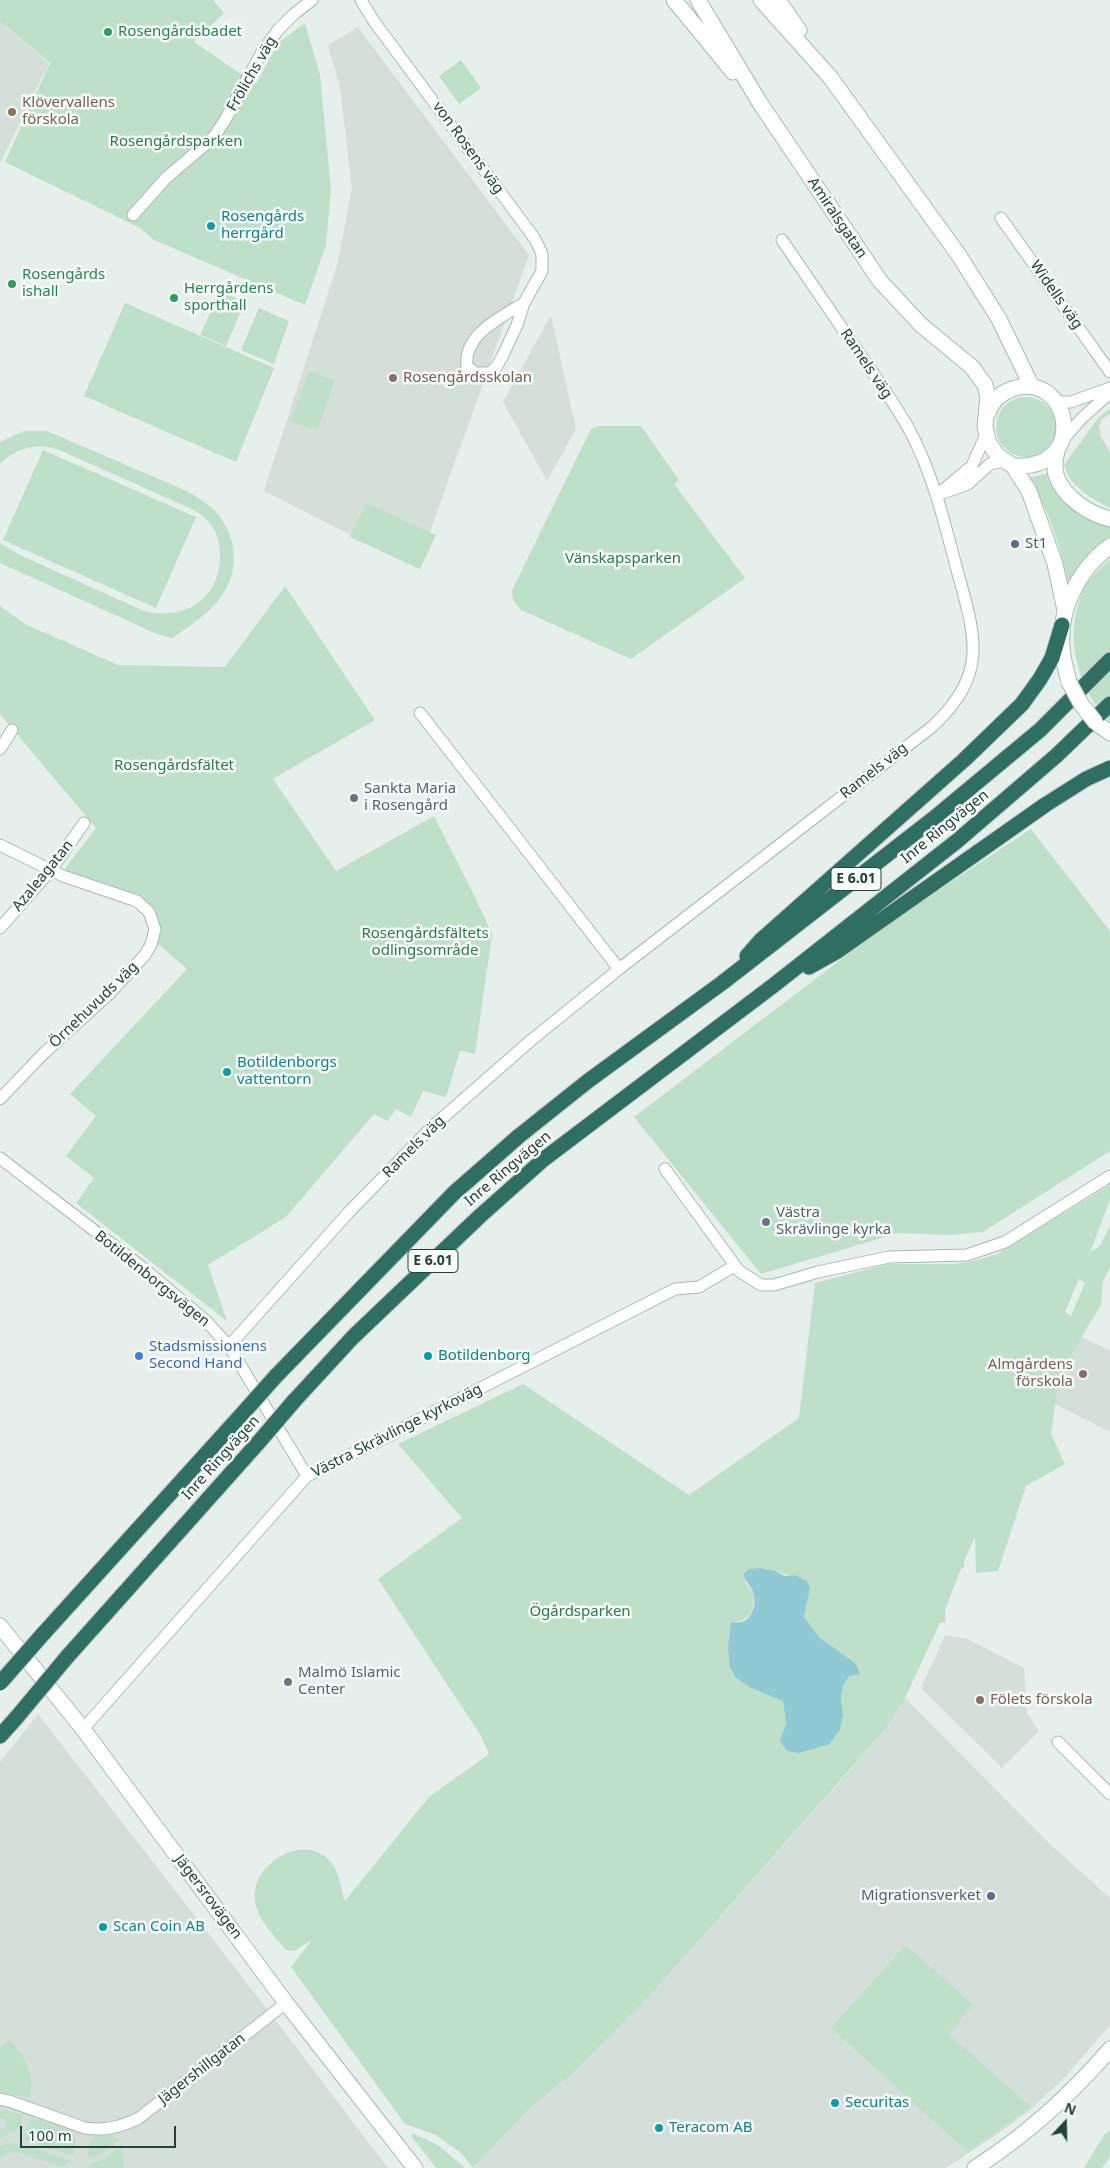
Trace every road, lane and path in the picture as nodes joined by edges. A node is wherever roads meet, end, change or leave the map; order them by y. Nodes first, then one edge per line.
1 (312, 0) edge
2 (361, 0) edge
3 (674, 0) edge
4 (698, 0) edge
5 (761, 0) edge
6 (778, 0) edge
7 (830, 77) junction
8 (760, 103) junction
9 (133, 215) dead end
10 (1001, 218) dead end
11 (782, 240) dead end
12 (524, 303) junction
13 (1110, 372) edge
14 (1032, 387) junction
15 (1110, 388) edge
16 (1110, 393) edge
17 (1057, 402) junction
18 (986, 419) junction
19 (986, 434) junction
20 (1060, 446) junction
21 (1009, 464) junction
22 (937, 495) junction
23 (1110, 519) edge
24 (1110, 546) edge
25 (1064, 617) junction
26 (1110, 660) edge
27 (1110, 704) edge
28 (420, 713) dead end
29 (12, 730) dead end
30 (1110, 733) edge
31 (0, 749) edge
32 (1110, 768) edge
33 (84, 823) dead end
34 (0, 845) edge
35 (51, 870) junction
36 (0, 928) edge
37 (619, 968) junction
38 (722, 983) junction
39 (774, 985) junction
40 (0, 1099) edge
41 (0, 1158) edge
42 (665, 1169) dead end
43 (1110, 1176) edge
44 (734, 1266) junction
45 (228, 1346) junction
46 (307, 1476) junction
47 (0, 1626) edge
48 (0, 1683) edge
49 (83, 1729) junction
50 (0, 1736) edge
51 (1058, 1742) dead end
52 (1110, 1794) edge
53 (286, 2003) junction
54 (1110, 2049) edge
55 (0, 2099) edge
56 (415, 2168) edge
57 (975, 2168) edge

1 - 9 street, Frölichs väg
2 - 12 street, von Rosens väg
3 - 8 main road
4 - 8 main road, Amiralsgatan
5 - 7 main road
6 - 7 main road
7 - 14 main road
8 - 18 main road, Amiralsgatan
10 - 13 street, Widells väg
11 - 22 street, Ramels väg
12 - 12 street, von Rosens väg
14 - 17 main road
14 - 18 main road
15 - 17 street
16 - 20 street
17 - 20 main road
18 - 19 main road, Amiralsgatan
19 - 21 main road
19 - 22 street
20 - 21 main road
20 - 23 main road
21 - 22 street
21 - 25 main road
22 - 37 street, Ramels väg
24 - 25 main road
25 - 30 main road, bridge
25 - 38 highway
26 - 38 highway, Inre Ringvägen / E 6.01
27 - 39 highway, Inre Ringvägen / E 6.01
28 - 37 street
29 - 31 street
32 - 39 highway
33 - 35 street, Azaleagatan
34 - 35 street, Örnehuvuds väg
35 - 36 street, Azaleagatan
35 - 40 street, Örnehuvuds väg
37 - 45 street, Ramels väg
38 - 48 highway, Inre Ringvägen / E 6.01, bridge
39 - 50 highway, Inre Ringvägen / E 6.01, bridge
41 - 45 street, Botildenborgsvägen
42 - 44 street
43 - 44 street
44 - 46 street, Västra Skrävlinge kyrkoväg
45 - 46 street, Botildenborgsvägen
46 - 49 street, Västra Skrävlinge kyrkoväg
47 - 49 main road, Jägersrovägen
49 - 53 main road, Jägersrovägen
51 - 52 street
53 - 55 street, Jägershillgatan
53 - 56 main road, Jägersrovägen
54 - 57 main road

